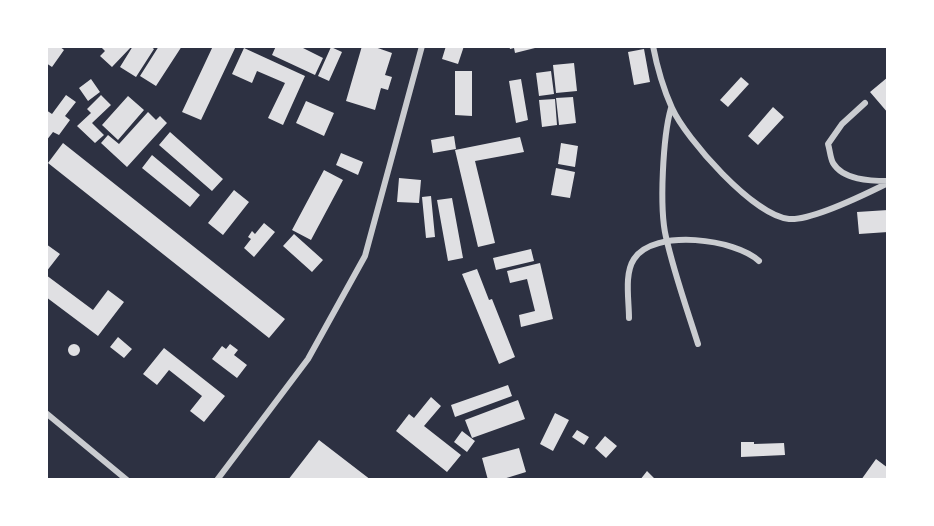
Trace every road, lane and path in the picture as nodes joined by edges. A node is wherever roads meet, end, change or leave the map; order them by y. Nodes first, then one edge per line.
1 (422, 46) edge
2 (652, 46) edge
3 (865, 103) dead end
4 (671, 107) junction
5 (888, 182) edge
6 (666, 240) junction
7 (759, 261) dead end
8 (629, 318) dead end
9 (698, 344) dead end
10 (46, 413) edge
11 (128, 480) edge
12 (217, 480) edge

1 - 12 street
2 - 4 street
3 - 5 street
4 - 5 street
4 - 6 street
6 - 7 street
6 - 8 street
6 - 9 street
10 - 11 street

